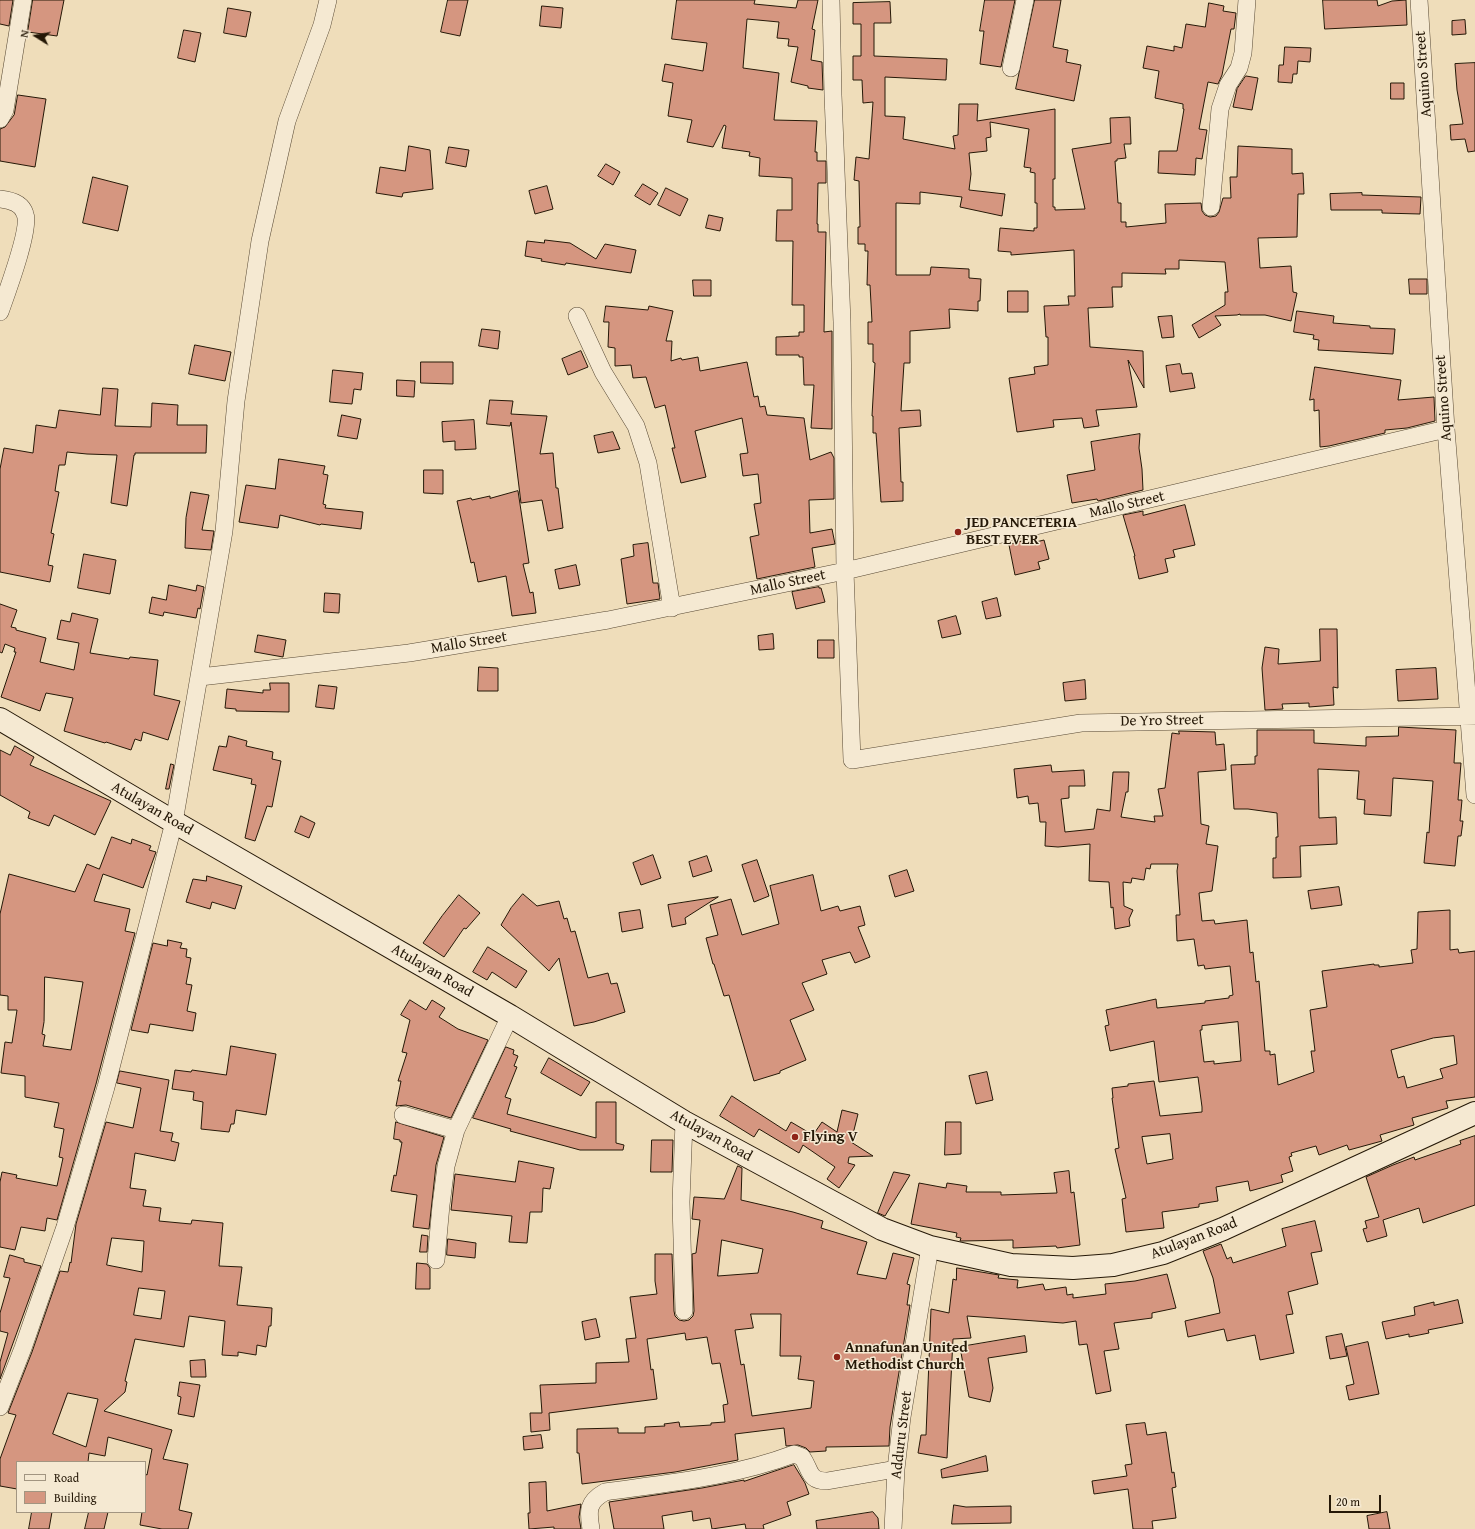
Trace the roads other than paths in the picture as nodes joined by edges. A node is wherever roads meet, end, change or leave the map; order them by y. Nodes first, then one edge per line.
1 (23, 0) edge
2 (328, 0) edge
3 (831, 0) edge
4 (1024, 0) edge
5 (1247, 0) edge
6 (1419, 0) edge
7 (1011, 68) dead end
8 (0, 119) edge
9 (0, 199) edge
10 (1211, 207) dead end
11 (0, 312) edge
12 (577, 316) dead end
13 (1446, 430) junction
14 (845, 571) junction
15 (672, 608) junction
16 (200, 677) junction
17 (1472, 715) edge
18 (0, 719) edge
19 (1475, 795) edge
20 (174, 822) junction
21 (510, 1016) junction
22 (1475, 1113) edge
23 (403, 1115) dead end
24 (684, 1122) junction
25 (456, 1130) junction
26 (930, 1247) junction
27 (436, 1260) dead end
28 (684, 1311) dead end
29 (0, 1407) edge
30 (896, 1469) junction
31 (591, 1529) edge
32 (893, 1529) edge

1 - 8 street
2 - 16 street
3 - 14 street
4 - 7 street
5 - 10 street
6 - 13 street, Aquino Street
9 - 11 street
12 - 15 street
13 - 14 street, Mallo Street
13 - 17 street, Aquino Street
14 - 15 street, Mallo Street
14 - 17 street, De Yro Street
15 - 16 street, Mallo Street
16 - 20 street
17 - 19 street, Aquino Street
18 - 20 main road, Atulayan Road
20 - 21 main road, Atulayan Road
20 - 29 street
21 - 24 main road, Atulayan Road
21 - 25 street
22 - 26 main road, Atulayan Road
23 - 25 street
24 - 26 main road, Atulayan Road
24 - 28 street
25 - 27 street
26 - 30 street, Adduru Street
30 - 31 street
30 - 32 street, Adduru Street

